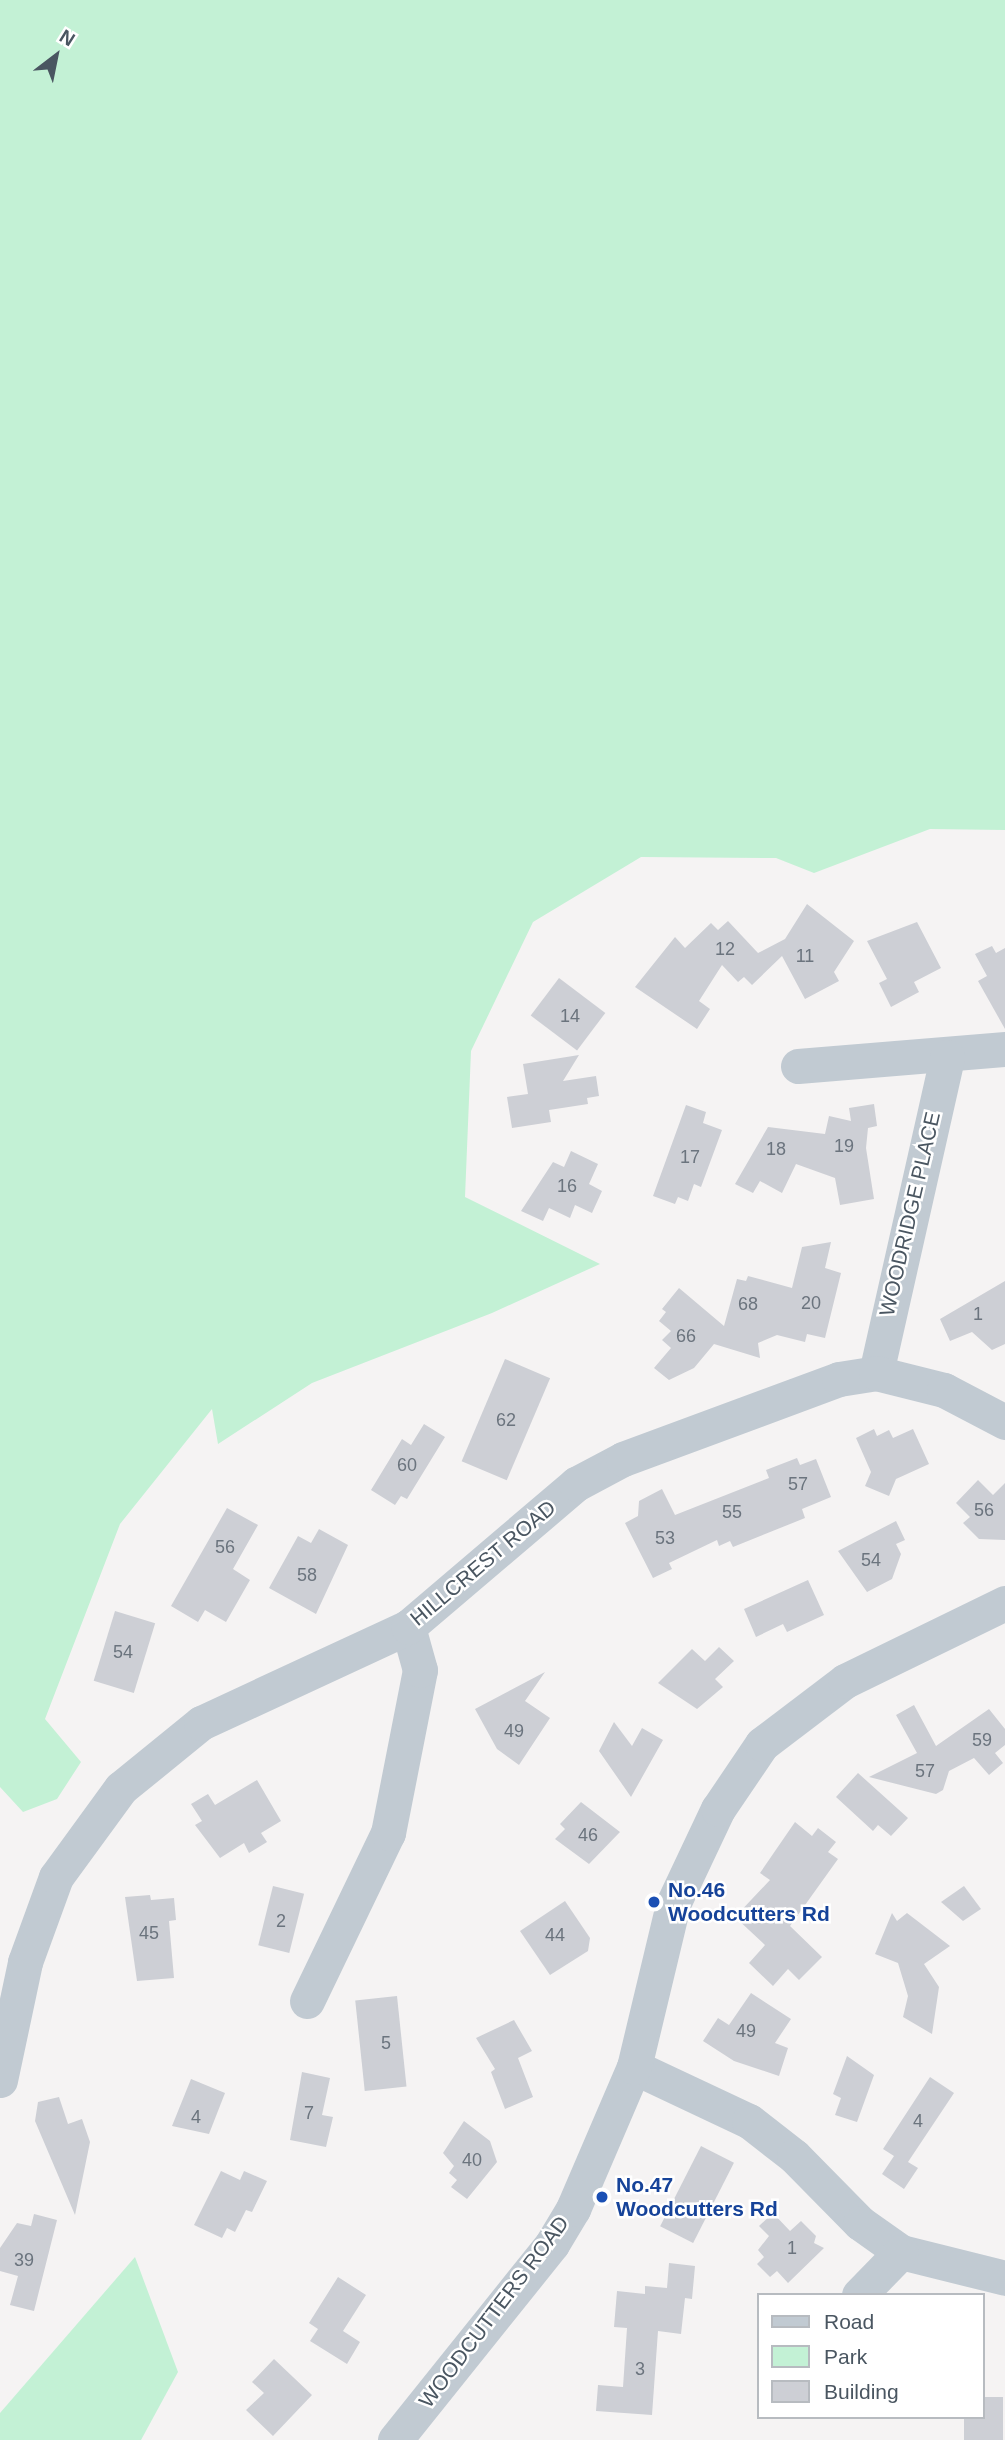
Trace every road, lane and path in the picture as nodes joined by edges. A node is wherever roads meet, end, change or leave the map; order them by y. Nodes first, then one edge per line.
1 (1005, 1049) edge
2 (947, 1057) junction
3 (798, 1066) dead end
4 (876, 1373) junction
5 (1005, 1422) edge
6 (1005, 1603) edge
7 (408, 1627) junction
8 (307, 2001) dead end
9 (634, 2067) junction
10 (0, 2080) edge
11 (901, 2252) junction
12 (1005, 2278) edge
13 (861, 2293) edge
14 (395, 2440) edge

1 - 2 street
2 - 3 street
2 - 4 street, WOODRIDGE PLACE
4 - 5 street, HILLCREST ROAD
4 - 7 street, HILLCREST ROAD
6 - 9 street, WOODCUTTERS ROAD
7 - 8 street
7 - 10 street, HILLCREST ROAD
9 - 11 street
9 - 14 street, WOODCUTTERS ROAD
11 - 12 street
11 - 13 street

